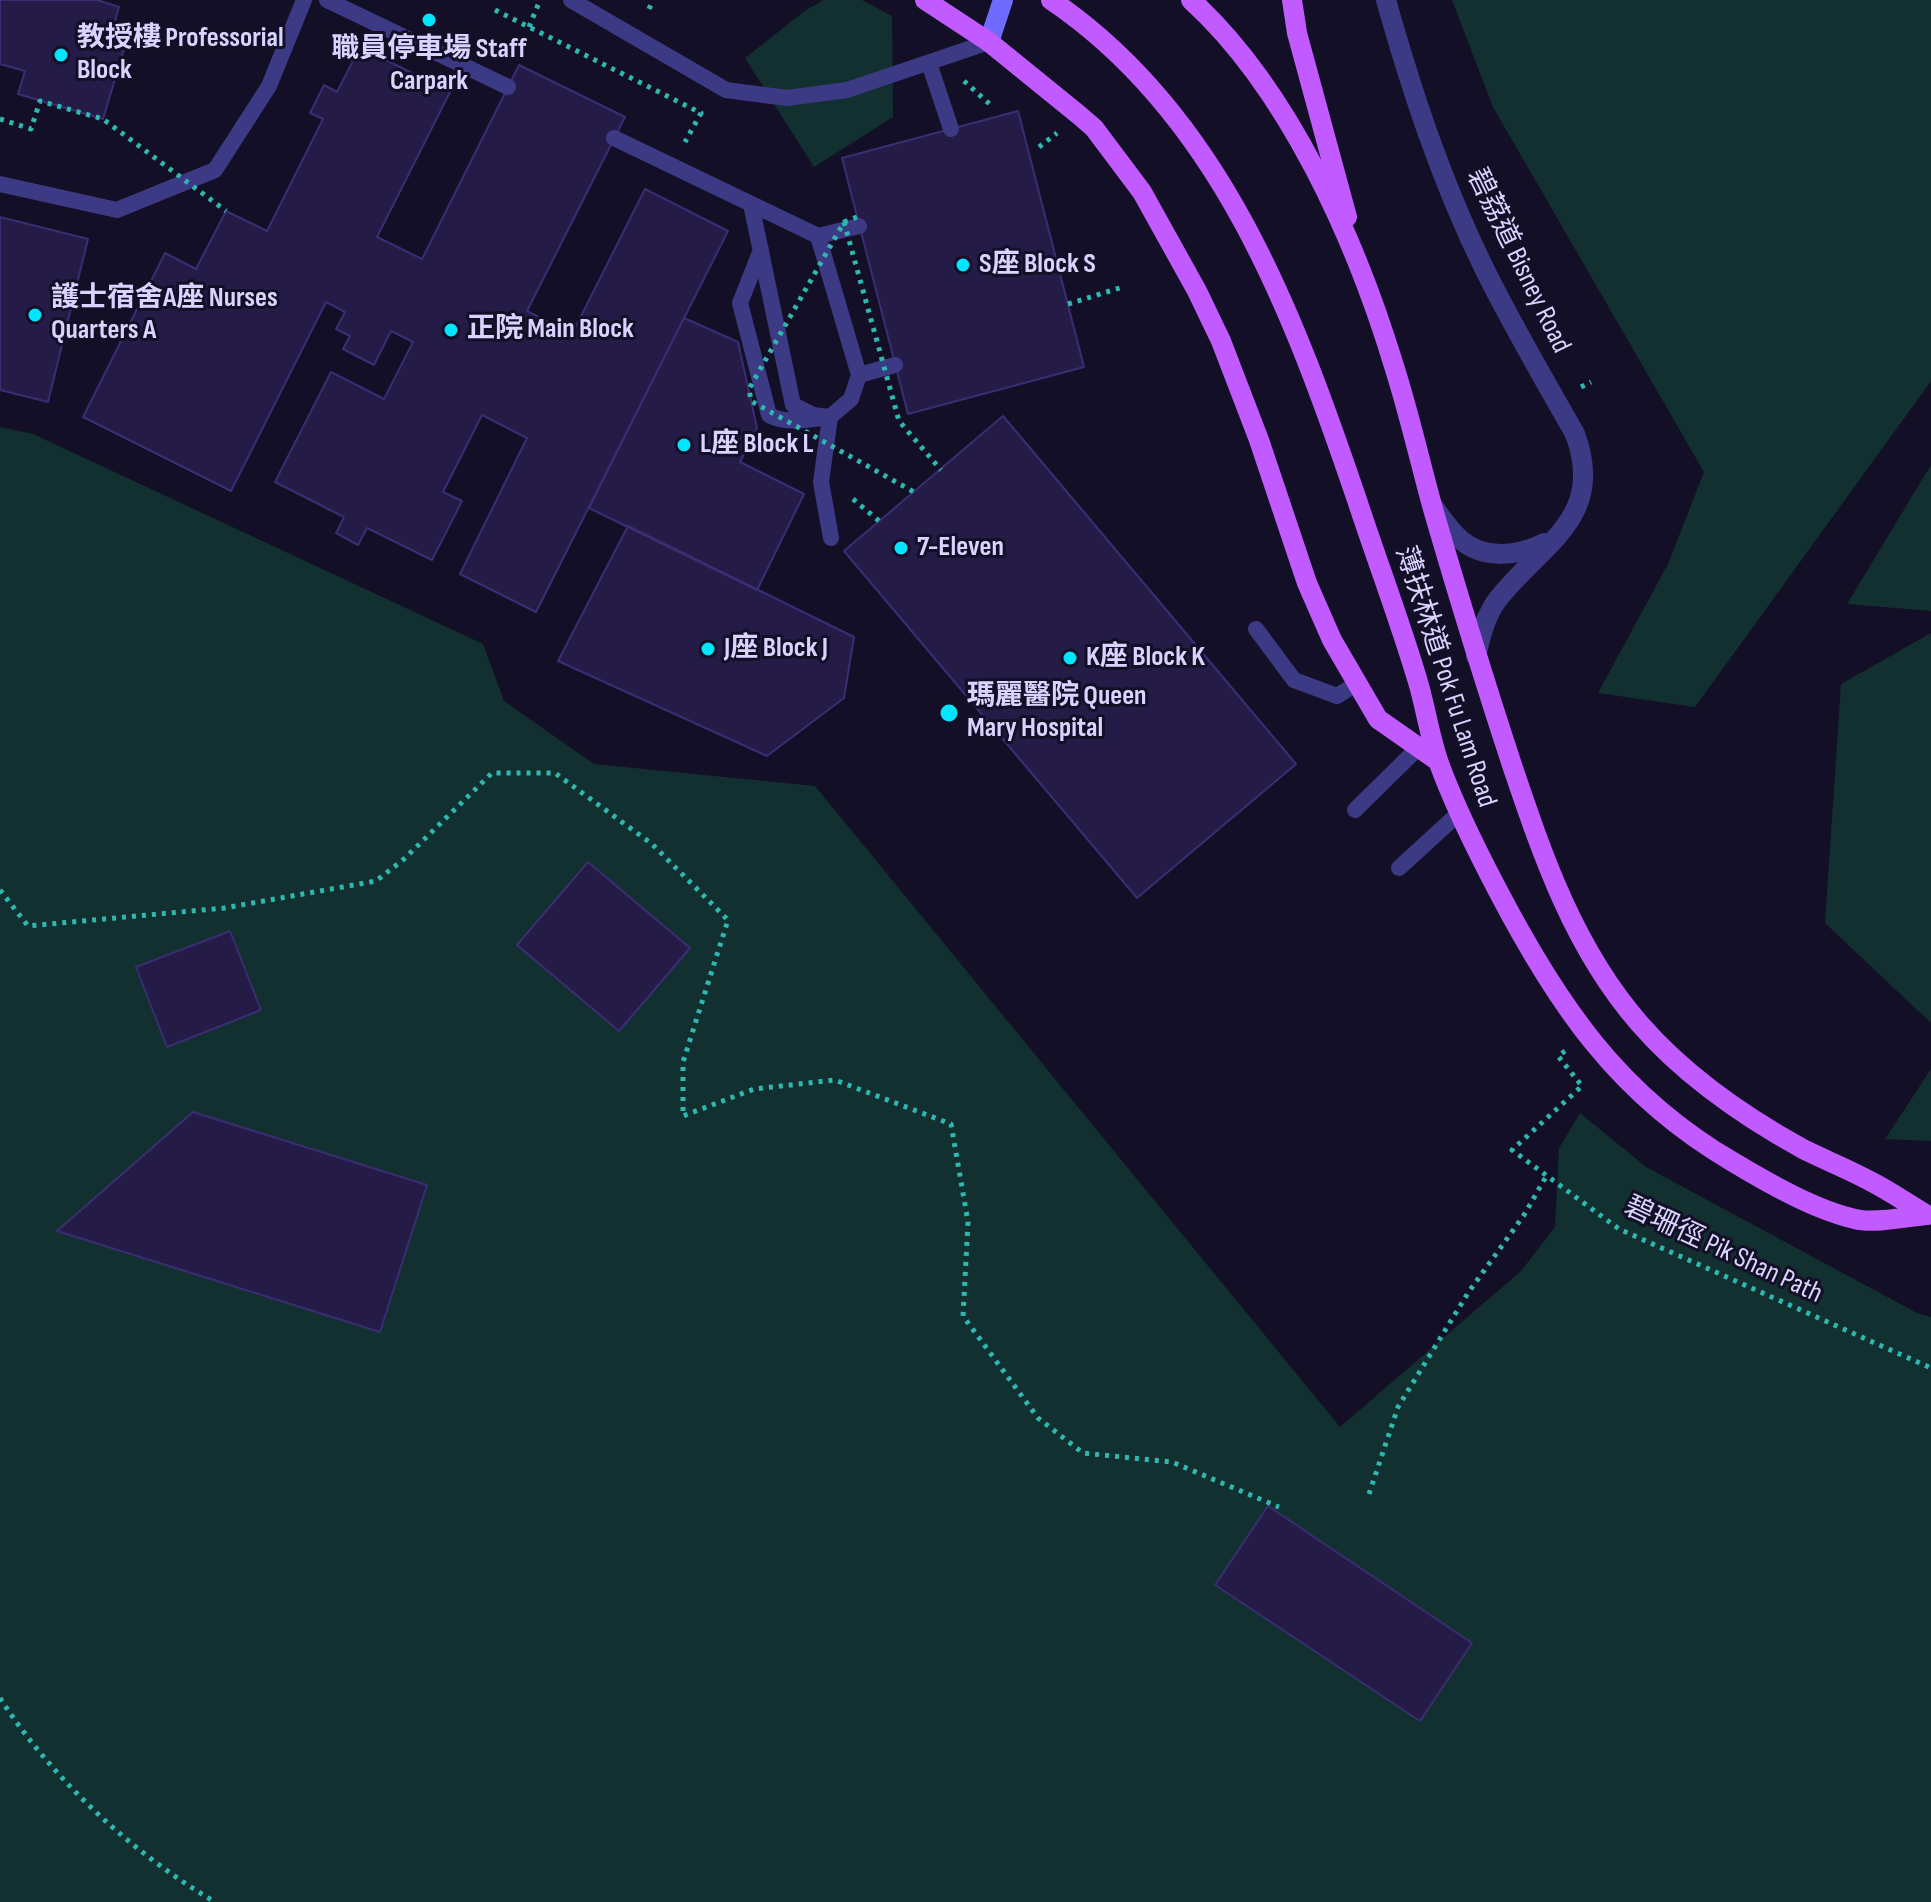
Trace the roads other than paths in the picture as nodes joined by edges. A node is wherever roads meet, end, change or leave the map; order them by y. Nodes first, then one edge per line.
1 (304, 0) edge
2 (327, 0) edge
3 (571, 0) edge
4 (925, 0) edge
5 (1191, 0) edge
6 (1292, 0) edge
7 (1386, 0) edge
8 (1058, 4) edge
9 (1002, 5) edge
10 (989, 42) junction
11 (929, 63) junction
12 (508, 87) dead end
13 (951, 129) dead end
14 (614, 138) dead end
15 (0, 184) edge
16 (751, 204) junction
17 (853, 221) road end
18 (818, 236) junction
19 (761, 250) junction
20 (1365, 281) junction
21 (895, 365) dead end
22 (859, 375) junction
23 (830, 417) junction
24 (1433, 506) junction
25 (831, 538) dead end
26 (1555, 538) junction
27 (1256, 629) dead end
28 (1476, 656) junction
29 (1356, 684) junction
30 (1419, 747) junction
31 (1438, 761) junction
32 (1355, 810) dead end
33 (1458, 814) junction
34 (1399, 868) dead end
35 (1929, 1216) edge

1 - 15 lane
2 - 12 lane
3 - 11 lane
4 - 10 main road
5 - 20 main road, 薄扶林道 Pok Fu Lam Road
6 - 20 main road
7 - 26 street, 碧荔道 Bisney Road
8 - 31 main road, 薄扶林道 Pok Fu Lam Road
9 - 10 street
10 - 11 lane
10 - 29 main road
11 - 13 lane
14 - 16 lane
16 - 18 lane
16 - 19 lane
17 - 18 lane
18 - 22 lane
19 - 23 lane
19 - 23 lane
20 - 24 main road, 薄扶林道 Pok Fu Lam Road
21 - 22 lane
22 - 23 lane
23 - 25 lane
24 - 26 street
24 - 28 main road, 薄扶林道 Pok Fu Lam Road
26 - 28 street, 碧荔道 Bisney Road
27 - 29 lane
28 - 35 main road, 薄扶林道 Pok Fu Lam Road
29 - 30 main road
30 - 31 main road
30 - 32 lane
31 - 33 main road, 薄扶林道 Pok Fu Lam Road
33 - 34 lane
33 - 35 main road, 薄扶林道 Pok Fu Lam Road

